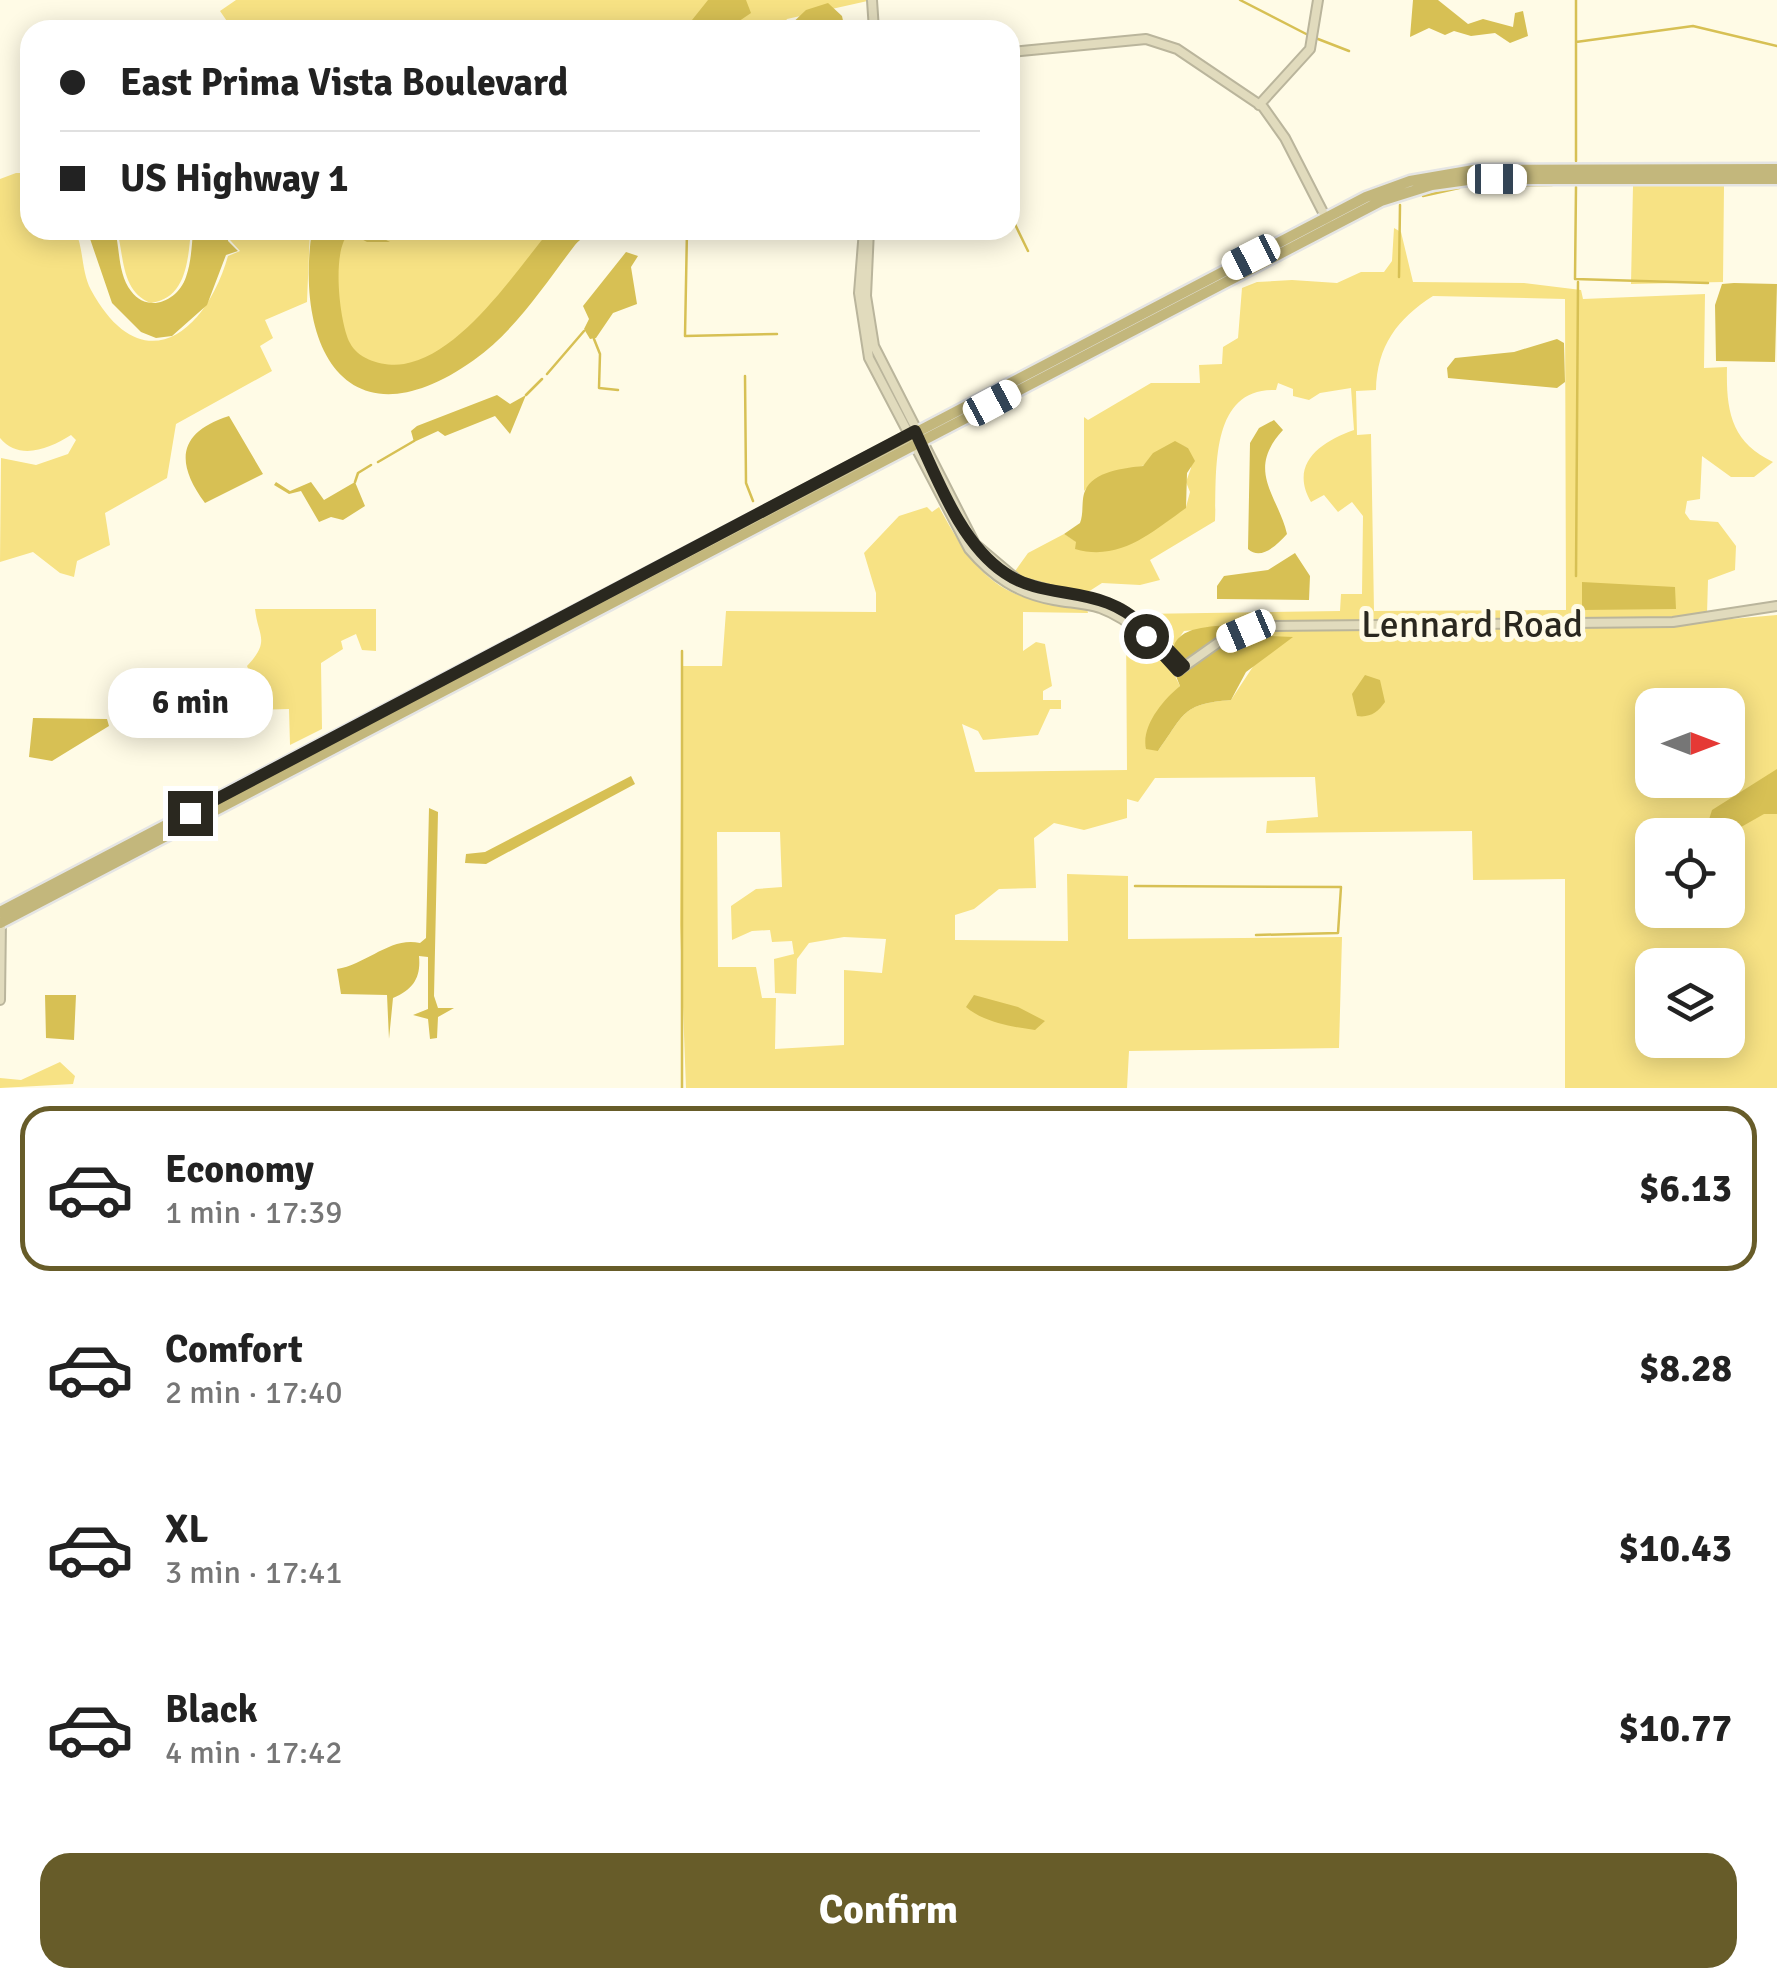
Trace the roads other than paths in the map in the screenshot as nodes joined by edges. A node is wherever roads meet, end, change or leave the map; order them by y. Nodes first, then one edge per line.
1 (1318, 0) edge
2 (1020, 51) edge
3 (1259, 105) junction
4 (1726, 169) junction
5 (1777, 170) edge
6 (1711, 179) junction
7 (1777, 179) edge
8 (1326, 221) junction
9 (867, 240) edge
10 (1124, 329) junction
11 (913, 438) junction
12 (737, 526) junction
13 (727, 541) junction
14 (716, 548) junction
15 (1777, 606) edge
16 (464, 675) junction
17 (0, 918) edge
18 (0, 1000) edge

1 - 3 street
2 - 3 street
3 - 8 street
4 - 5 main road
4 - 6 main road
4 - 8 main road
6 - 7 main road
6 - 8 main road
8 - 10 main road
8 - 10 main road
9 - 11 street
10 - 11 main road
10 - 11 main road
11 - 12 main road
11 - 13 main road
11 - 15 street, Lennard Road
12 - 13 main road
12 - 14 main road
12 - 16 main road
13 - 14 main road
14 - 16 main road
16 - 17 main road
16 - 17 main road
17 - 18 street

